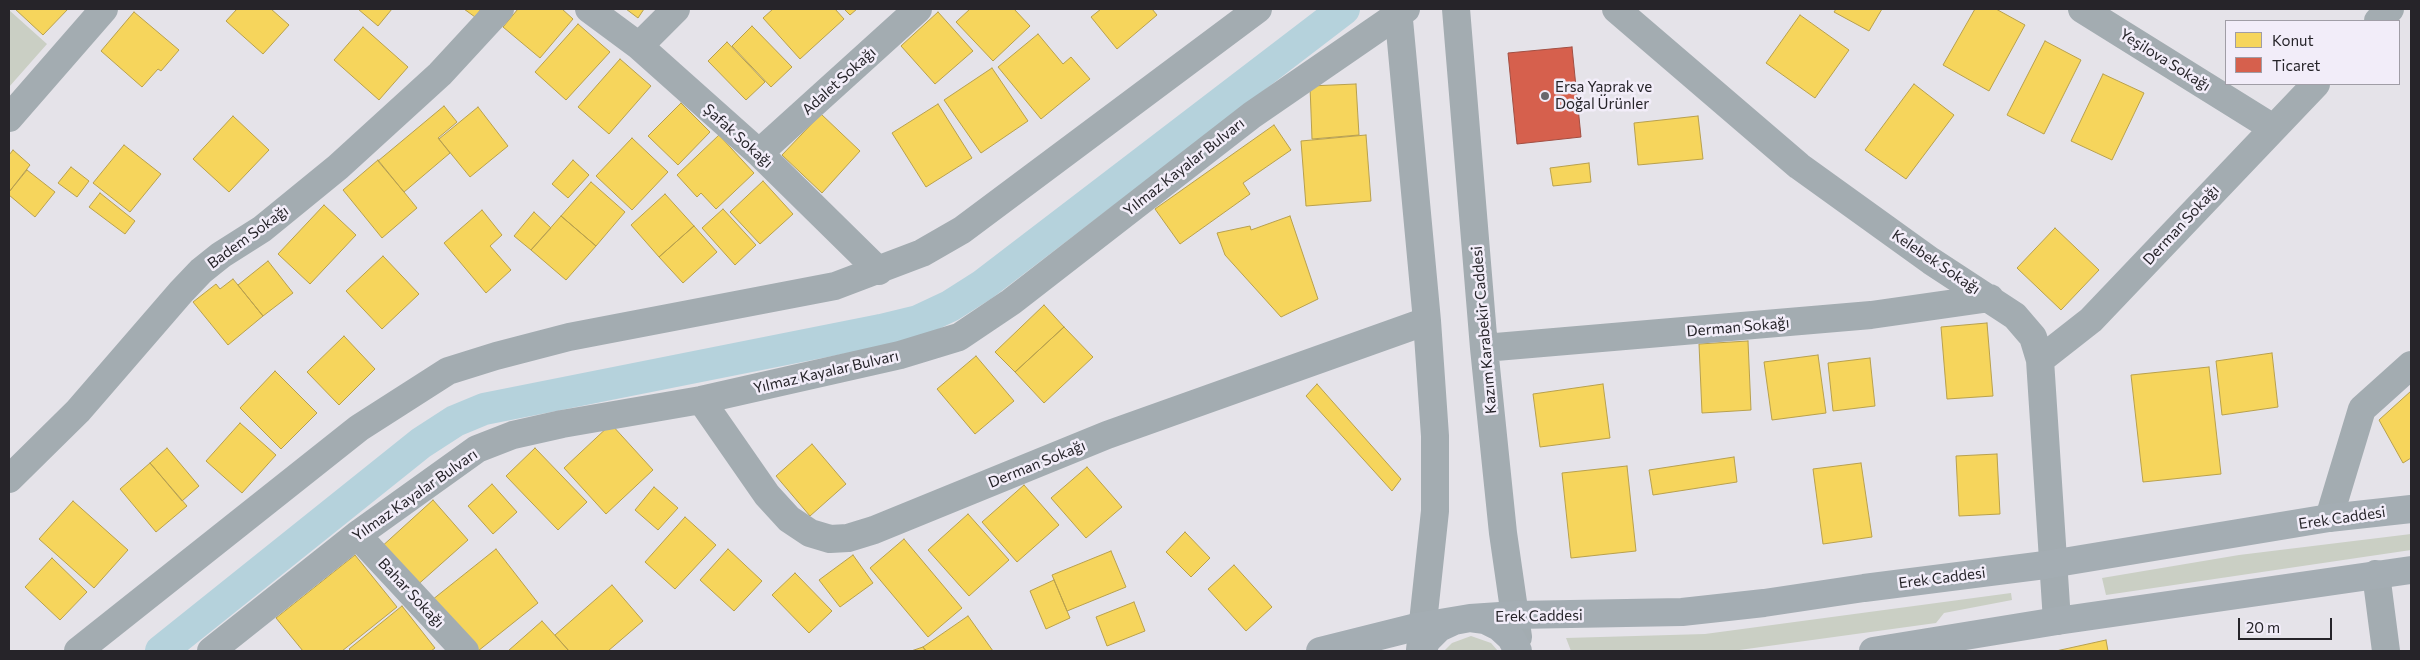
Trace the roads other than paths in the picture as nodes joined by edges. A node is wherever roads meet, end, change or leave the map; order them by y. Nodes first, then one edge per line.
1 (104, 9) edge
2 (500, 9) edge
3 (589, 9) edge
4 (676, 9) edge
5 (918, 9) edge
6 (1258, 9) edge
7 (1456, 9) edge
8 (1616, 9) edge
9 (2082, 9) edge
10 (2390, 9) edge
11 (1401, 10) edge
12 (2379, 20) edge
13 (639, 46) junction
14 (2315, 85) edge
15 (9, 118) edge
16 (2273, 128) junction
17 (759, 153) junction
18 (879, 271) junction
19 (1990, 298) junction
20 (1427, 321) junction
21 (1484, 348) junction
22 (2040, 360) junction
23 (2411, 365) edge
24 (702, 400) junction
25 (9, 479) edge
26 (2411, 509) edge
27 (2329, 518) junction
28 (357, 535) junction
29 (2054, 564) junction
30 (2411, 570) edge
31 (2376, 574) junction
32 (1515, 615) junction
33 (1470, 618) junction
34 (2057, 621) junction
35 (1422, 643) edge
36 (78, 651) edge
37 (211, 651) edge
38 (465, 651) edge
39 (1320, 651) edge
40 (1519, 651) edge
41 (1873, 651) edge
42 (2386, 651) edge

1 - 15 street
2 - 25 street, Badem Sokağı
3 - 13 street, Şafak Sokağı
4 - 13 street
5 - 17 street, Adalet Sokağı
6 - 18 street
7 - 21 street, Kazım Karabekir Caddesi
8 - 19 street, Kelebek Sokağı
9 - 16 street, Yeşilova Sokağı
10 - 12 street
11 - 20 street
11 - 24 street, Yılmaz Kayalar Bulvarı
13 - 17 street, Şafak Sokağı
14 - 16 street, Derman Sokağı
16 - 22 street, Derman Sokağı
17 - 18 street, Şafak Sokağı
18 - 36 street
19 - 21 street, Derman Sokağı
19 - 22 street, Kelebek Sokağı
20 - 24 street, Derman Sokağı
20 - 35 street
21 - 32 street, Kazım Karabekir Caddesi
22 - 29 street, Kelebek Sokağı
23 - 27 street
24 - 28 street, Yılmaz Kayalar Bulvarı
26 - 27 main road, Erek Caddesi
27 - 29 main road, Erek Caddesi
28 - 37 street, Yılmaz Kayalar Bulvarı
28 - 38 street, Bahar Sokağı
29 - 32 main road, Erek Caddesi
29 - 34 street, Kelebek Sokağı
30 - 31 main road
31 - 34 main road
31 - 42 street
32 - 33 main road, Erek Caddesi
32 - 40 street, Kazım Karabekir Caddesi
33 - 35 main road, Erek Caddesi
33 - 40 main road, Erek Caddesi
34 - 41 main road
35 - 39 main road, Erek Caddesi

